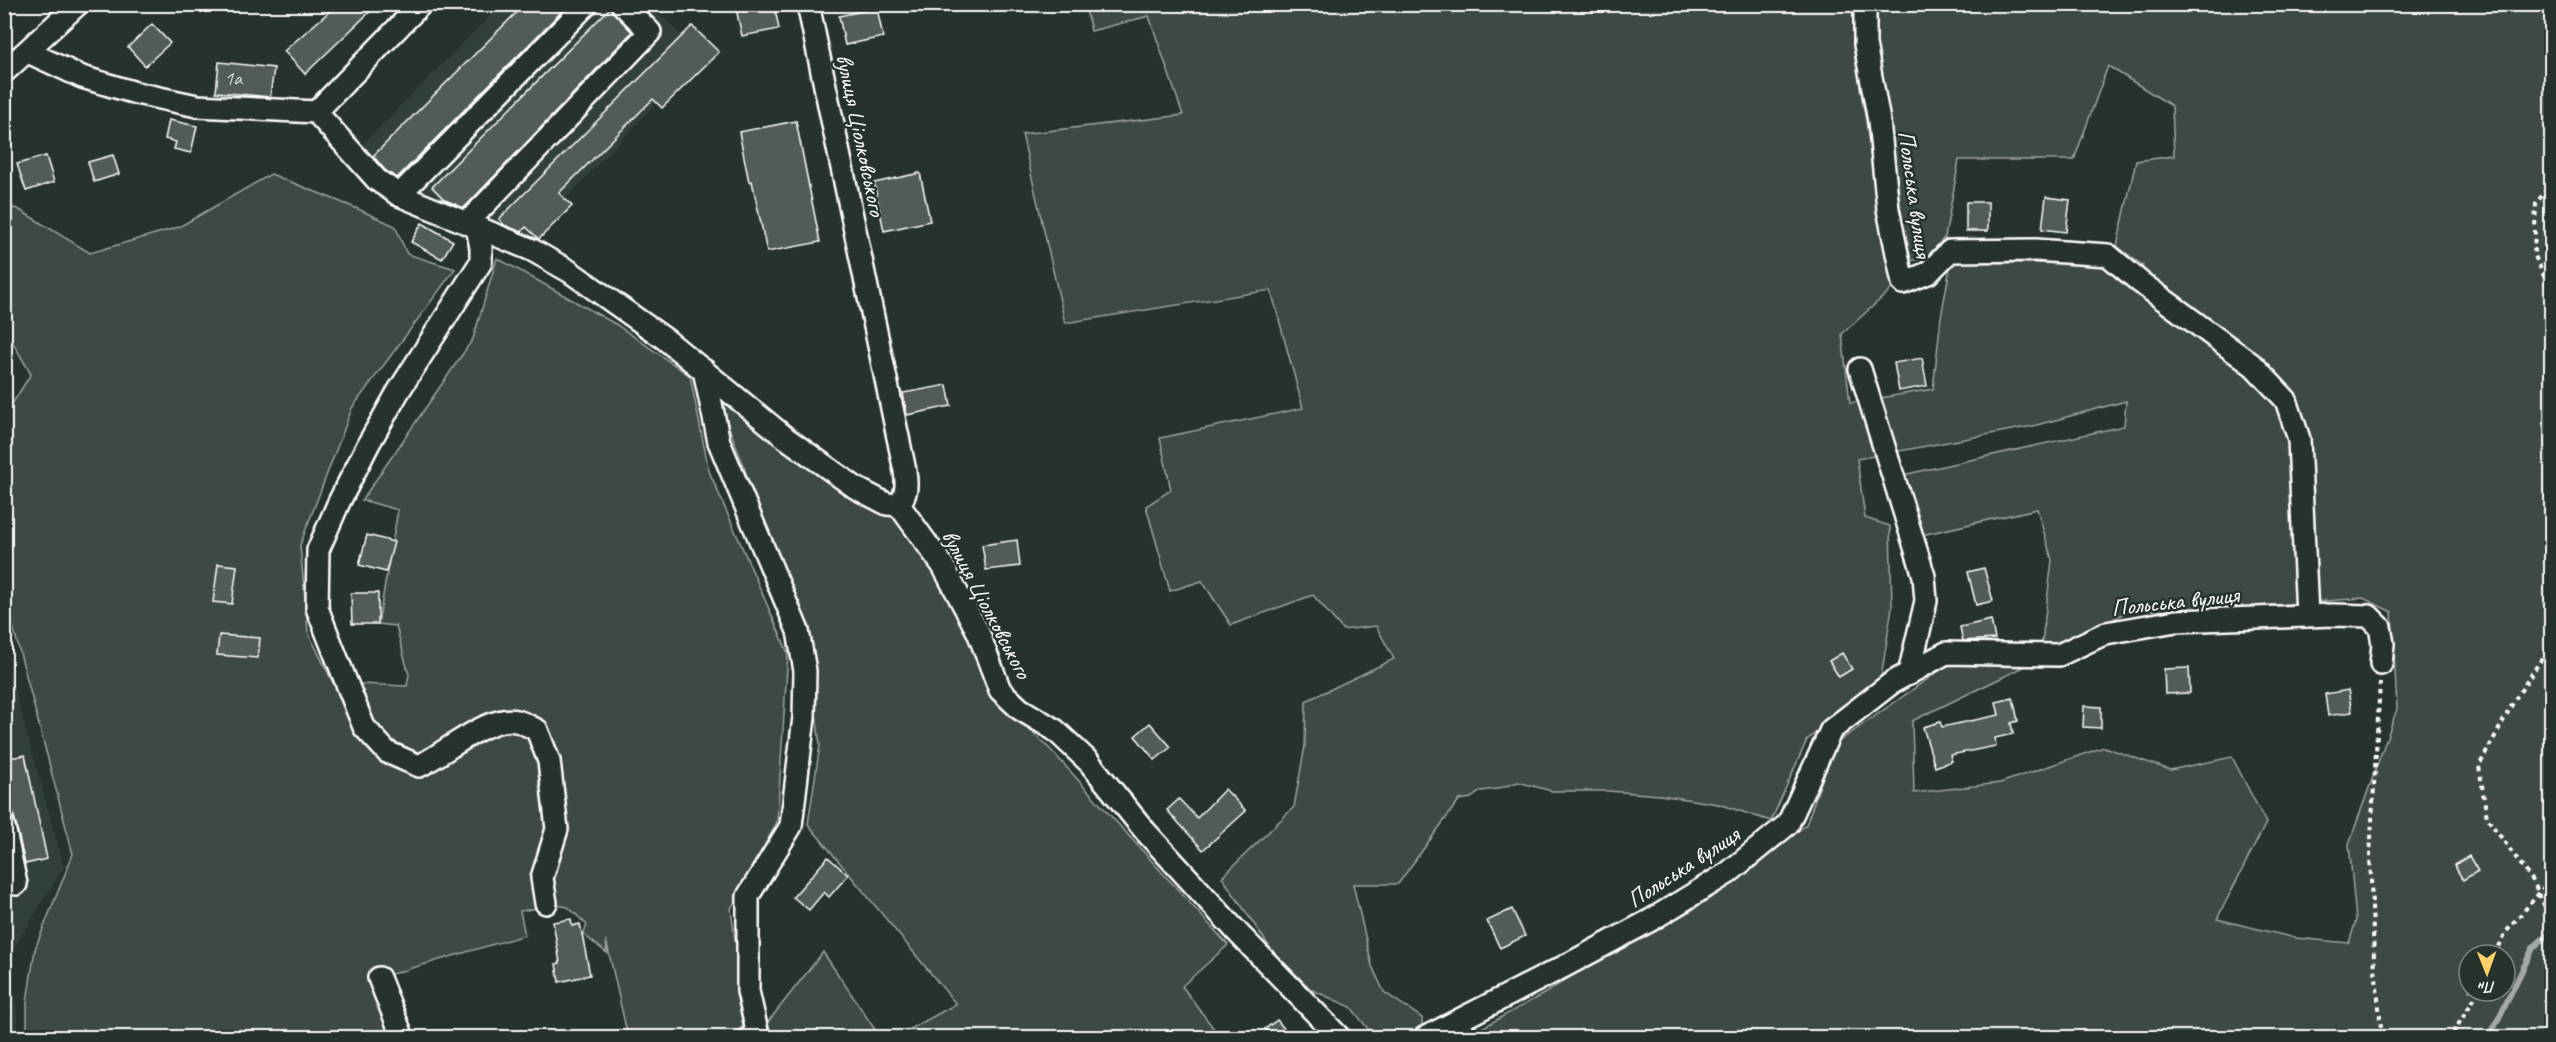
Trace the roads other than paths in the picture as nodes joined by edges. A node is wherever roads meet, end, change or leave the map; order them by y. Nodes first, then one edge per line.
1 (78, 4) edge
2 (421, 4) edge
3 (587, 4) edge
4 (622, 4) edge
5 (808, 4) edge
6 (1865, 4) edge
7 (28, 52) junction
8 (4, 72) edge
9 (316, 112) junction
10 (399, 195) junction
11 (472, 225) junction
12 (1860, 369) dead end
13 (704, 370) junction
14 (899, 505) junction
15 (2307, 616) junction
16 (2381, 664) road end
17 (1909, 674) junction
18 (4, 827) edge
19 (16, 884) dead end
20 (546, 903) dead end
21 (379, 978) dead end
22 (755, 1035) edge
23 (403, 1038) edge
24 (1340, 1038) edge
25 (1424, 1038) edge

1 - 7 street
2 - 9 street
3 - 10 street
4 - 11 street
5 - 14 street, вулиця Ціолковського
6 - 15 street, Польська вулиця
7 - 8 street
7 - 9 street
9 - 10 street
10 - 11 street
11 - 13 street
11 - 20 street
12 - 17 street
13 - 14 street
13 - 22 street
14 - 24 street, вулиця Ціолковського
15 - 16 street, Польська вулиця
15 - 17 street, Польська вулиця
17 - 25 street, Польська вулиця
18 - 19 street
21 - 23 street

